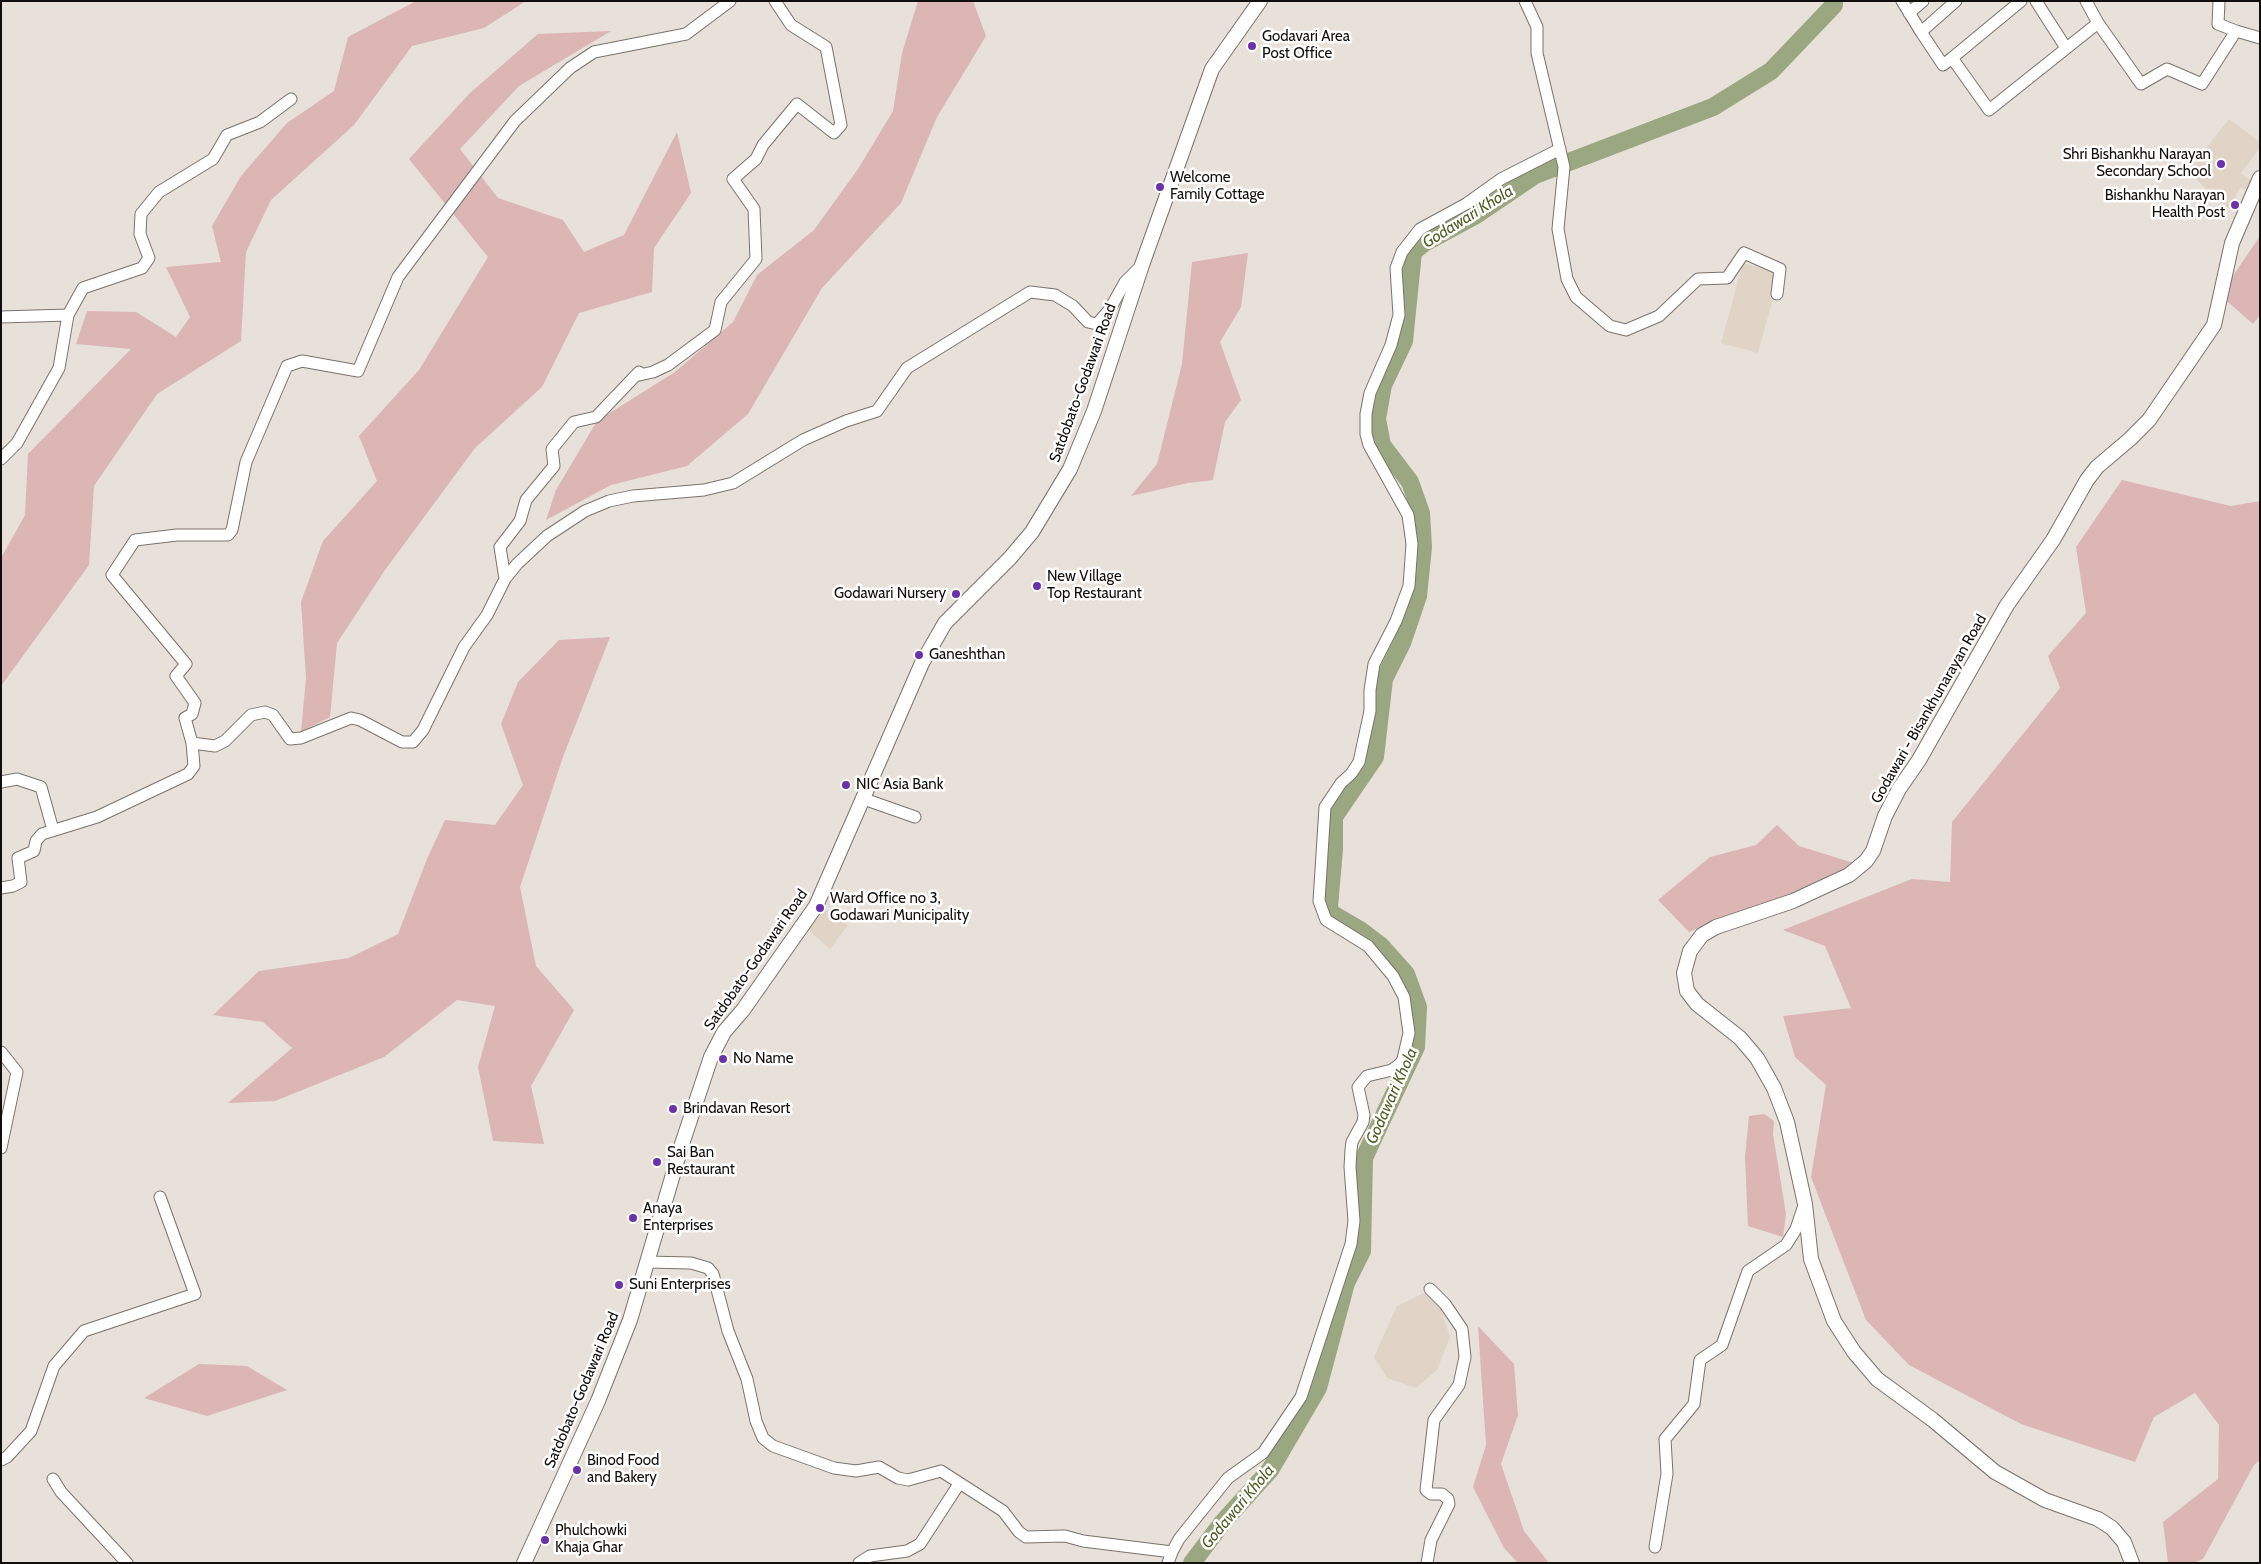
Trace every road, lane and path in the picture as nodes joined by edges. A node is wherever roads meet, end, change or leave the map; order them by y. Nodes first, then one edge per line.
1 (730, 1) edge
2 (775, 1) edge
3 (1260, 1) edge
4 (1525, 1) edge
5 (1902, 1) edge
6 (1924, 1) edge
7 (1956, 1) edge
8 (2021, 1) edge
9 (2036, 1) edge
10 (2086, 1) edge
11 (2219, 1) edge
12 (1909, 13) junction
13 (2098, 22) junction
14 (1921, 32) junction
15 (2236, 32) junction
16 (2260, 38) edge
17 (2066, 48) junction
18 (1952, 58) junction
19 (291, 99) dead end
20 (1560, 150) junction
21 (2260, 178) edge
22 (2255, 204) edge
23 (1142, 265) junction
24 (1777, 294) dead end
25 (68, 315) junction
26 (1, 317) edge
27 (645, 366) dead end
28 (635, 376) junction
29 (1, 459) edge
30 (505, 579) junction
31 (192, 743) junction
32 (1, 782) edge
33 (864, 799) junction
34 (915, 817) dead end
35 (53, 830) junction
36 (1, 888) edge
37 (1, 1052) edge
38 (1, 1148) edge
39 (160, 1197) dead end
40 (1805, 1204) junction
41 (646, 1262) junction
42 (1430, 1289) dead end
43 (1, 1460) edge
44 (53, 1479) dead end
45 (959, 1484) junction
46 (1655, 1547) dead end
47 (1170, 1558) edge
48 (127, 1563) edge
49 (524, 1563) edge
50 (859, 1563) edge
51 (1426, 1563) edge
52 (2132, 1563) edge

1 - 31 street
2 - 28 street
3 - 23 street, Satdobato-Godawari Road
4 - 20 street
5 - 12 street
6 - 12 street
7 - 14 street
8 - 18 street
9 - 17 street
10 - 13 street
11 - 15 street
12 - 14 street
13 - 15 street
13 - 17 street
14 - 18 street
15 - 16 street
17 - 18 street
19 - 25 street
20 - 24 street
20 - 47 street
21 - 22 street, Godawari - Bisankhunarayan Road
22 - 40 street, Godawari - Bisankhunarayan Road
23 - 30 street
23 - 33 street, Satdobato-Godawari Road
25 - 26 street
25 - 29 street
27 - 28 street
28 - 30 street
30 - 31 street
31 - 35 street
32 - 35 street
33 - 34 street
33 - 41 street, Satdobato-Godawari Road
35 - 36 street
37 - 38 street
39 - 43 street
40 - 46 street
40 - 52 street, Godawari - Bisankhunarayan Road
41 - 45 street
41 - 49 street, Satdobato-Godawari Road
42 - 51 street
44 - 48 street
45 - 47 street
45 - 50 street

